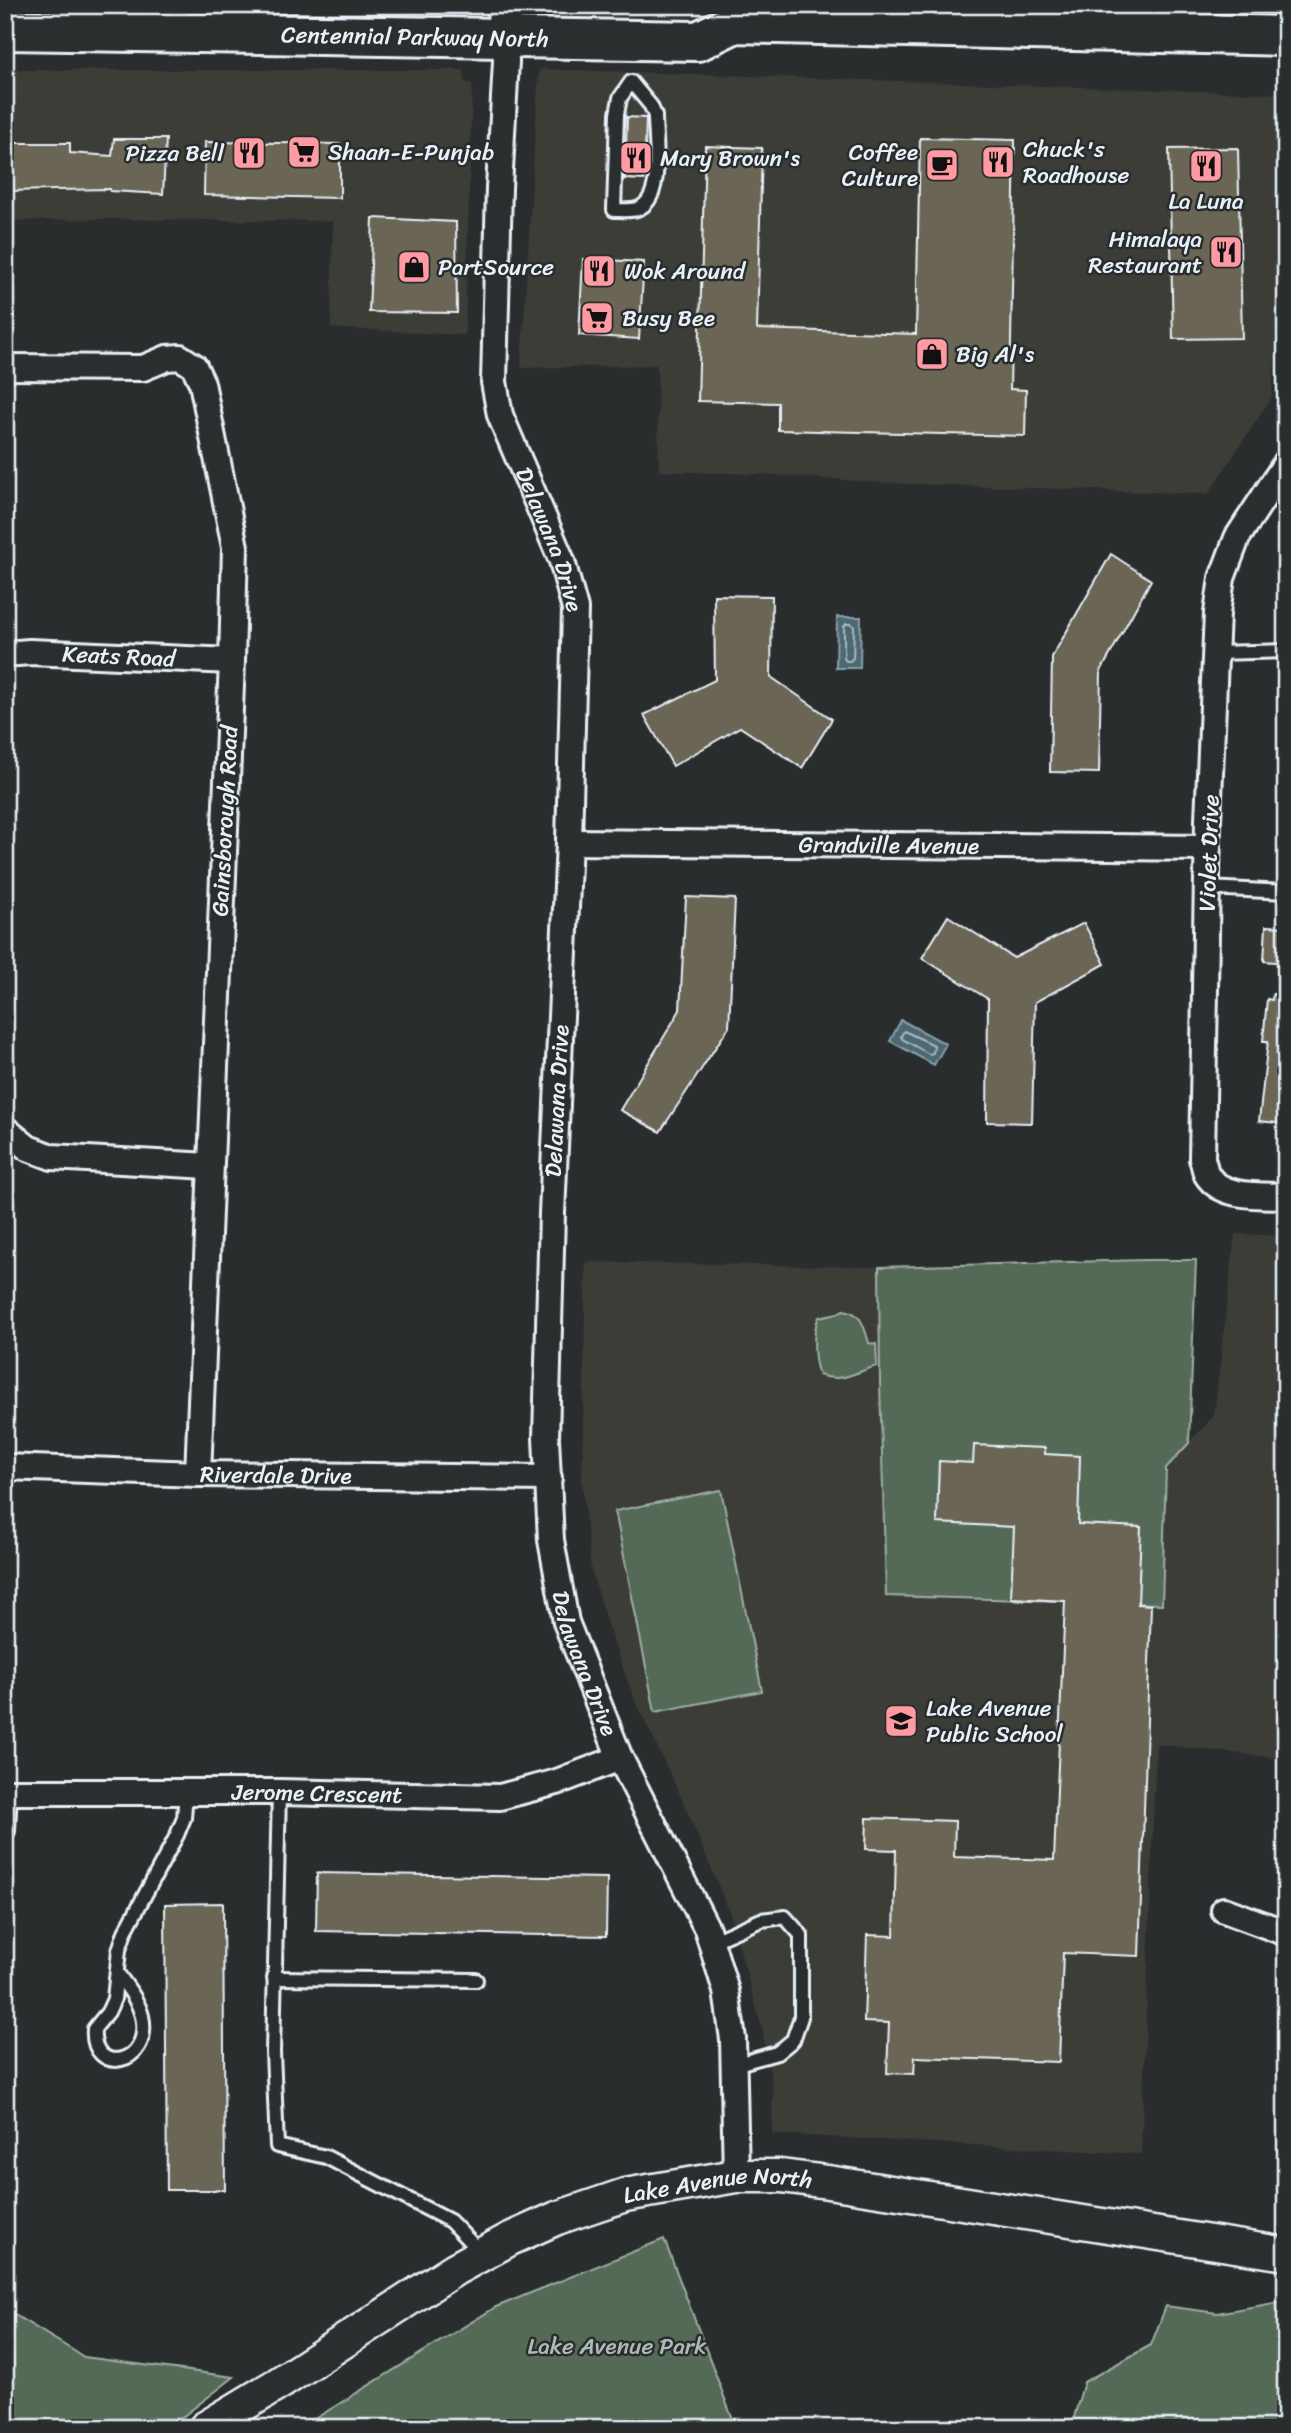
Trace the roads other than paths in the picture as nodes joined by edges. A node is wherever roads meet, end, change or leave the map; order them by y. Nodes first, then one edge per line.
1 (170, 5) edge
2 (719, 14) edge
3 (504, 21) edge
4 (5, 30) edge
5 (200, 32) junction
6 (1286, 36) edge
7 (614, 210) joint
8 (5, 367) edge
9 (1286, 463) edge
10 (1286, 651) edge
11 (1217, 653) junction
12 (5, 654) edge
13 (232, 661) junction
14 (569, 842) junction
15 (1208, 848) junction
16 (1208, 888) junction
17 (1286, 892) edge
18 (5, 1129) edge
19 (209, 1166) junction
20 (1286, 1196) edge
21 (5, 1467) edge
22 (198, 1474) junction
23 (549, 1478) junction
24 (620, 1758) junction
25 (8, 1792) edge
26 (186, 1792) junction
27 (279, 1792) junction
28 (5, 1836) edge
29 (1224, 1910) dead end
30 (1286, 1933) edge
31 (711, 1942) junction
32 (118, 1973) junction
33 (274, 1978) junction
34 (476, 1980) dead end
35 (734, 2065) junction
36 (736, 2176) junction
37 (1286, 2253) edge
38 (482, 2254) junction
39 (205, 2428) edge

1 - 5 lane
2 - 3 main road, Centennial Parkway North
2 - 6 main road, Centennial Parkway North
3 - 5 main road, Centennial Parkway North
3 - 14 street, Delawana Drive
4 - 5 main road, Centennial Parkway North
7 - 7 lane
8 - 13 street, Gainsborough Road
9 - 11 street, Violet Drive
10 - 11 lane
11 - 15 street, Violet Drive
12 - 13 street, Keats Road
13 - 19 street, Gainsborough Road
14 - 15 street, Grandville Avenue
14 - 23 street, Delawana Drive
15 - 16 street, Violet Drive
16 - 17 lane
16 - 20 street, Violet Drive
18 - 19 street
19 - 22 street, Gainsborough Road
21 - 22 street, Riverdale Drive
22 - 23 street, Riverdale Drive
23 - 24 street, Delawana Drive
24 - 27 street, Jerome Crescent
24 - 31 street, Delawana Drive
25 - 26 street, Jerome Crescent
25 - 28 lane
26 - 27 street, Jerome Crescent
26 - 32 lane
27 - 33 lane
29 - 30 street
31 - 35 street, Delawana Drive
31 - 35 lane
32 - 32 lane
33 - 34 lane
33 - 38 lane
35 - 36 street, Delawana Drive
36 - 37 street, Lake Avenue North
36 - 38 street, Lake Avenue North
38 - 39 street, Lake Avenue North

